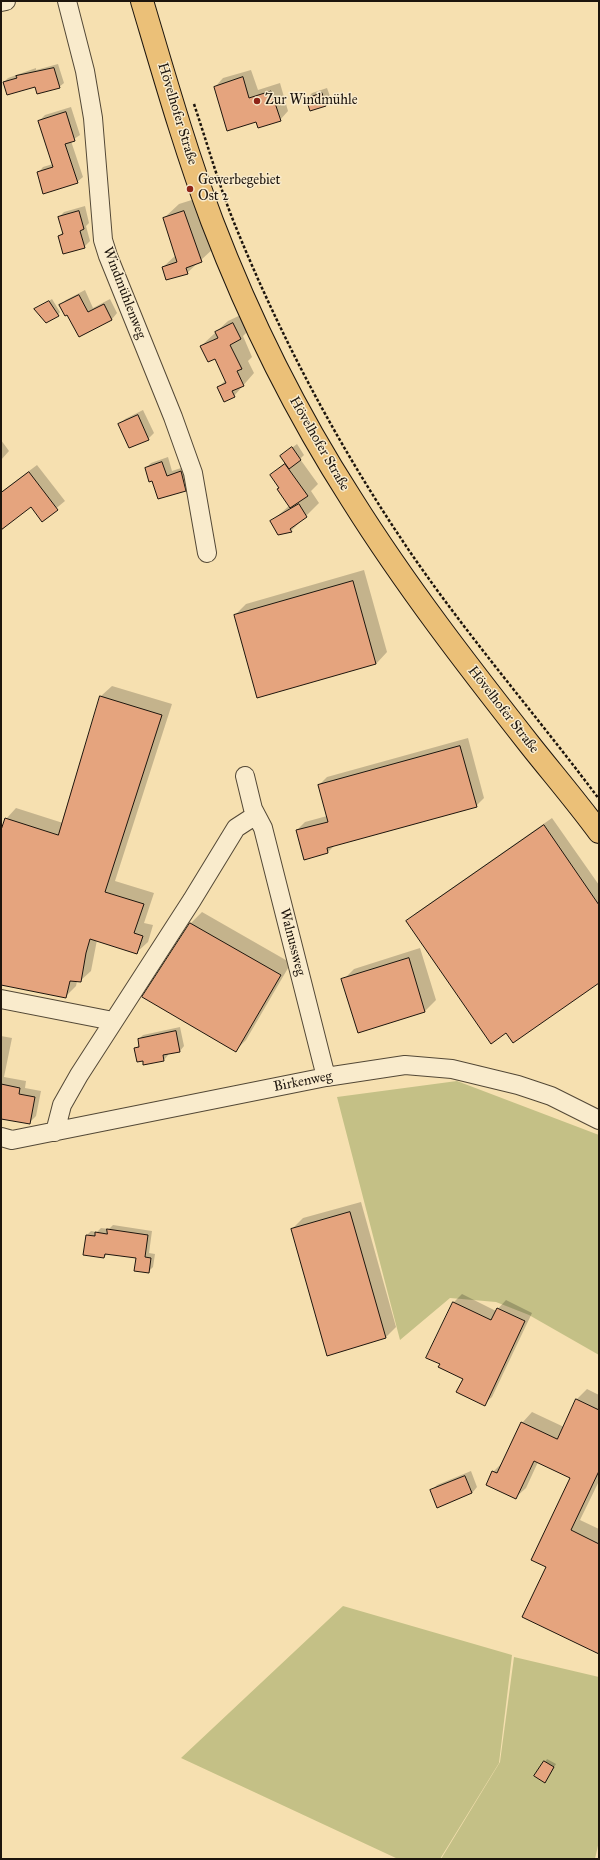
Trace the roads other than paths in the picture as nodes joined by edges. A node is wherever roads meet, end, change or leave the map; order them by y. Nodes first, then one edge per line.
1 (6, 1) edge
2 (67, 1) edge
3 (142, 1) edge
4 (1, 2) edge
5 (207, 553) dead end
6 (245, 776) dead end
7 (254, 812) junction
8 (599, 832) edge
9 (1, 999) edge
10 (114, 1021) junction
11 (326, 1077) junction
12 (599, 1120) edge
13 (55, 1132) junction
14 (1, 1137) edge

1 - 4 street
2 - 5 street, Windmühlenweg
3 - 8 main road, Hövelhofer Straße
6 - 7 street
7 - 10 street
7 - 11 street, Walnussweg
9 - 10 street
10 - 13 street
11 - 12 street, Birkenweg
11 - 13 street, Birkenweg
13 - 14 street, Birkenweg

